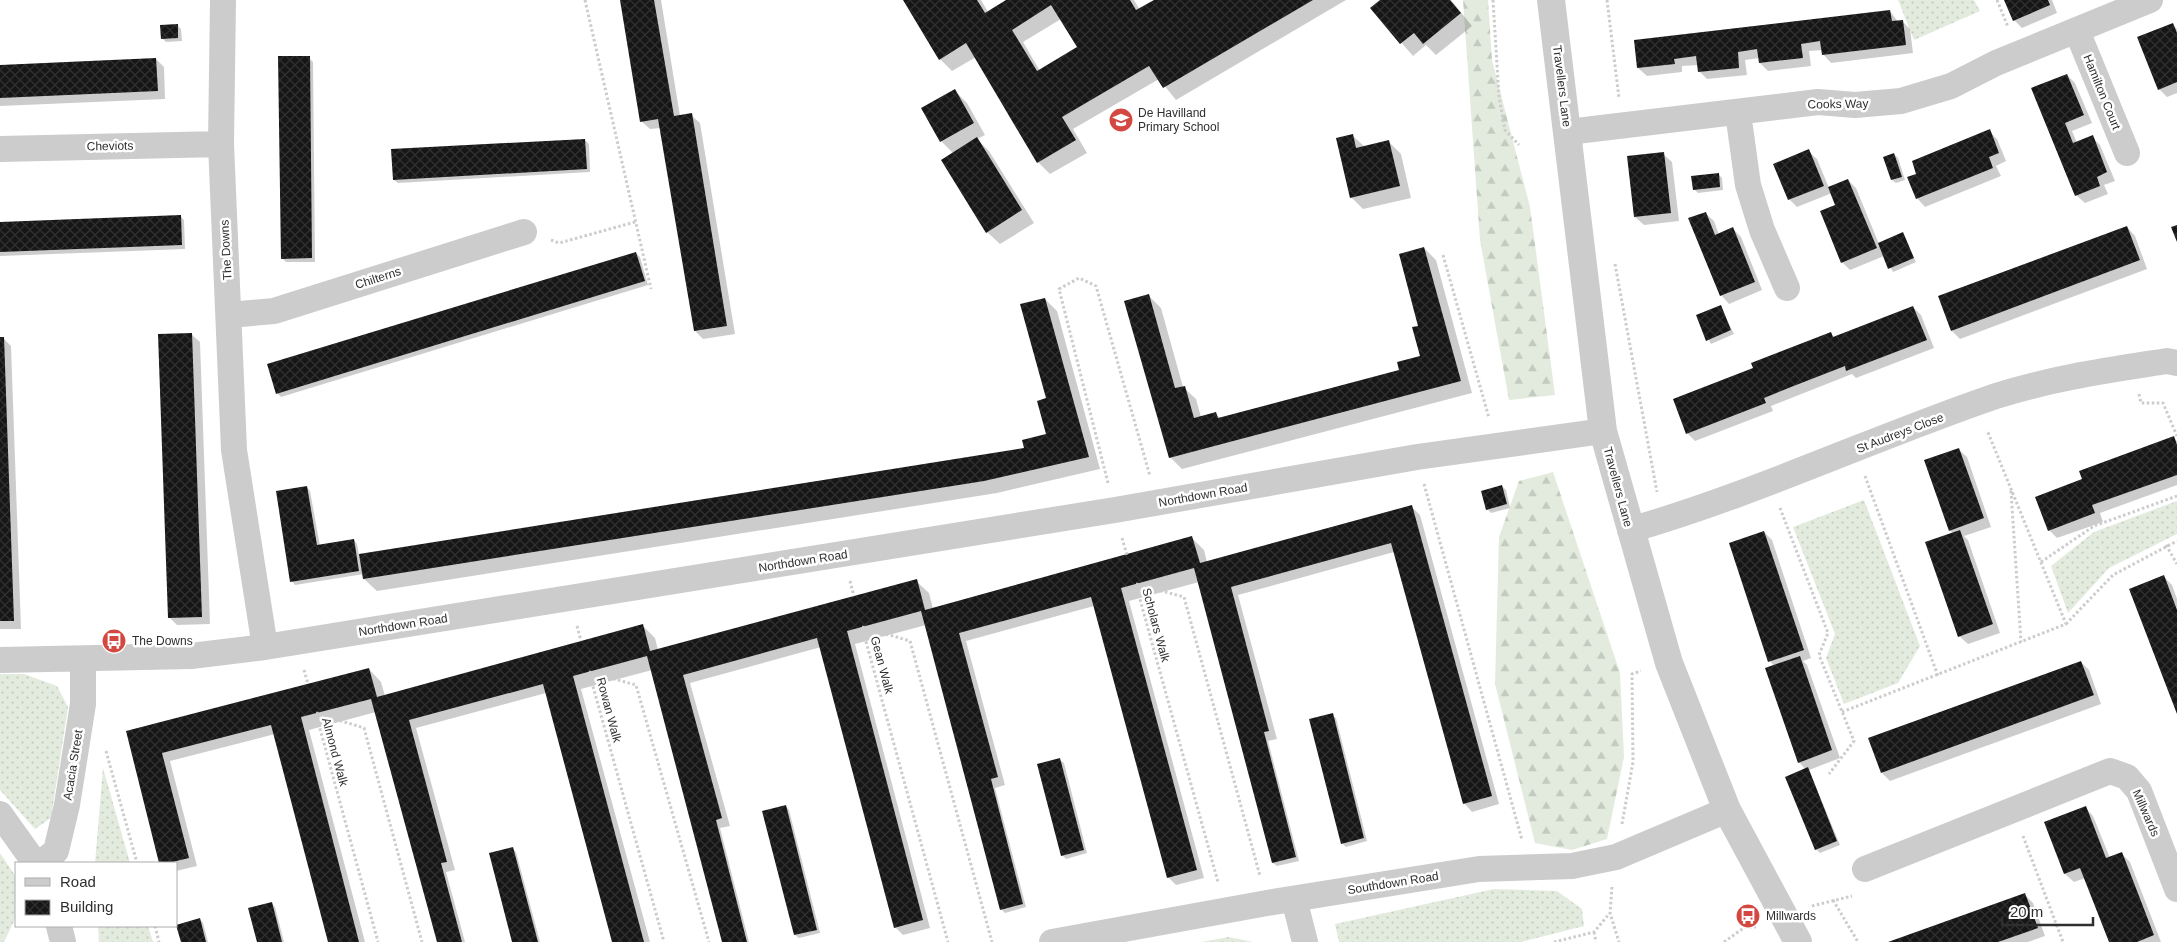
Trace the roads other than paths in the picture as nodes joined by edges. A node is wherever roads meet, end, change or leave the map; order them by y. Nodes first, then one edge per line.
1 (223, 0) edge
2 (1551, 0) edge
3 (2150, 0) edge
4 (2076, 31) junction
5 (1738, 113) junction
6 (1568, 132) junction
7 (221, 144) junction
8 (0, 149) edge
9 (2127, 153) dead end
10 (524, 232) road end
11 (1788, 288) dead end
12 (229, 315) junction
13 (2177, 363) edge
14 (1603, 431) junction
15 (1630, 530) junction
16 (265, 648) junction
17 (83, 659) junction
18 (0, 660) edge
19 (1727, 810) junction
20 (0, 814) edge
21 (34, 862) edge
22 (42, 862) edge
23 (1864, 869) dead end
24 (2177, 889) edge
25 (1294, 899) junction
26 (59, 927) edge
27 (63, 942) edge
28 (1052, 942) edge
29 (1305, 942) edge
30 (1798, 942) edge

1 - 7 street, The Downs
2 - 6 street, Travellers Lane
3 - 4 street, Cooks Way
4 - 5 street, Cooks Way
4 - 9 street, Hamilton Court
5 - 6 street, Cooks Way
5 - 11 street
6 - 14 street, Travellers Lane
7 - 8 street, Cheviots
7 - 12 street, The Downs
10 - 12 street, Chilterns
12 - 16 street, The Downs
13 - 15 street, St Audreys Close
14 - 15 street, Travellers Lane
14 - 16 street, Northdown Road
15 - 19 street, Travellers Lane
16 - 17 street, Northdown Road
17 - 18 street, Northdown Road
17 - 22 street, Acacia Street
19 - 25 street, Southdown Road
19 - 30 street, Travellers Lane
20 - 21 street
23 - 24 street, Millwards
25 - 28 street, Southdown Road
25 - 29 street
26 - 27 street

